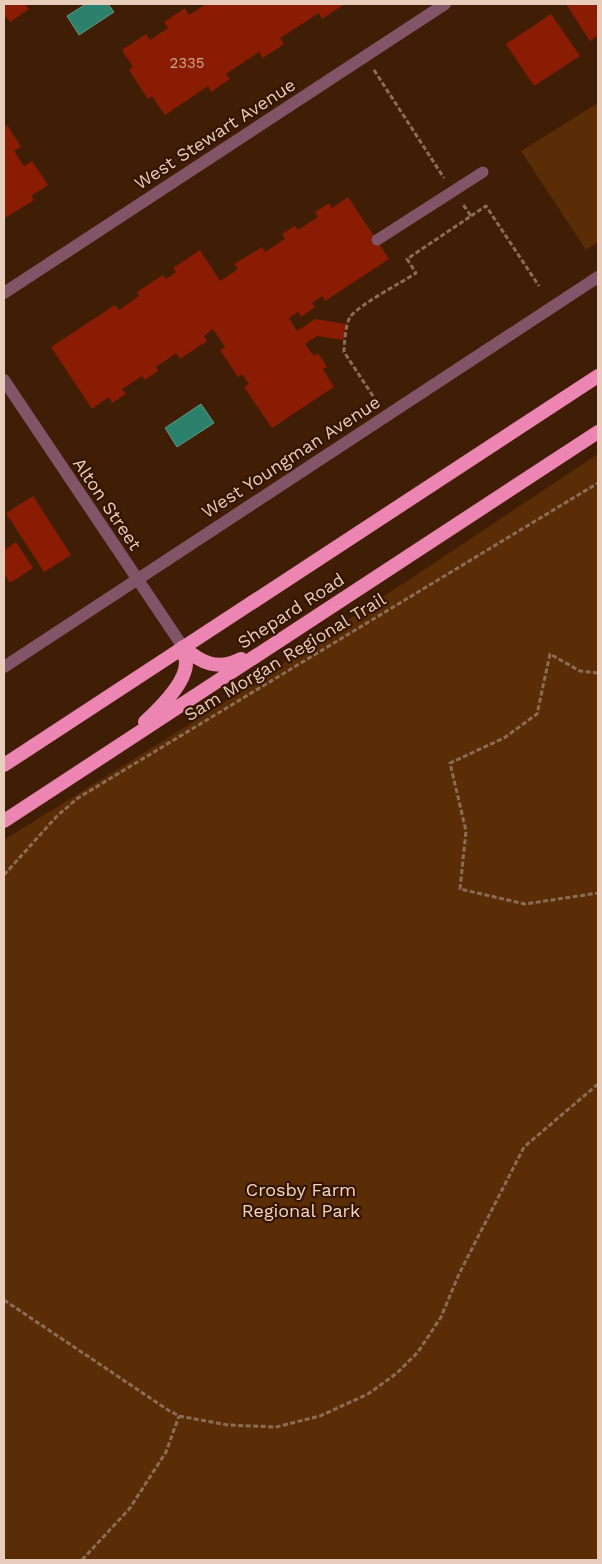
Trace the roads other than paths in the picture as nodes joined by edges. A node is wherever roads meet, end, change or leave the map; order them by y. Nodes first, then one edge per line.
1 (445, 4) edge
2 (483, 172) dead end
3 (377, 240) dead end
4 (598, 277) edge
5 (4, 293) edge
6 (598, 376) edge
7 (4, 380) edge
8 (598, 432) edge
9 (136, 579) junction
10 (349, 595) junction
11 (183, 647) junction
12 (4, 667) edge
13 (110, 751) junction
14 (4, 765) edge
15 (4, 821) edge

1 - 5 street, West Stewart Avenue
2 - 3 lane
4 - 9 street, West Youngman Avenue
6 - 11 highway, Shepard Road
7 - 9 street, Alton Street
8 - 10 highway, Shepard Road
9 - 11 street, Alton Street
9 - 12 street, West Youngman Avenue
10 - 11 highway
10 - 13 highway, Shepard Road
11 - 13 highway
11 - 14 highway, Shepard Road
13 - 15 highway, Shepard Road

